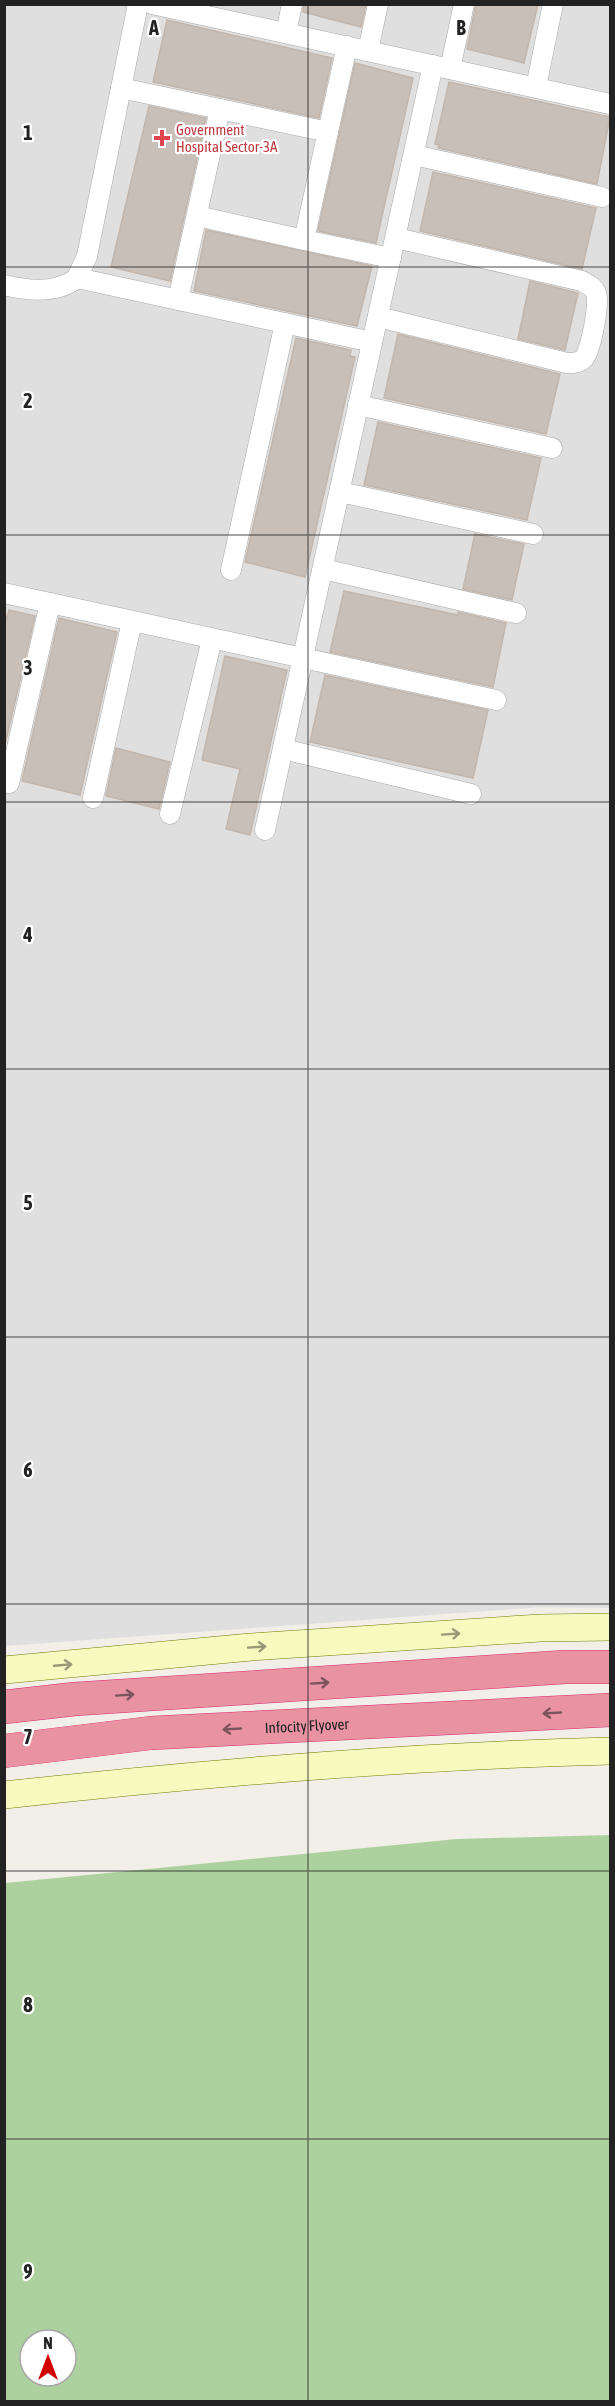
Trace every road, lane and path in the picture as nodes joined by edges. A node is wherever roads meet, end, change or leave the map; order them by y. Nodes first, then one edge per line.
1 (138, 4) edge
2 (152, 4) edge
3 (292, 4) edge
4 (378, 4) edge
5 (464, 4) edge
6 (553, 4) edge
7 (286, 33) junction
8 (346, 46) junction
9 (368, 51) junction
10 (442, 67) junction
11 (536, 87) junction
12 (121, 88) junction
13 (610, 104) edge
14 (220, 109) junction
15 (328, 132) junction
16 (414, 155) junction
17 (602, 197) dead end
18 (197, 216) junction
19 (396, 238) junction
20 (304, 240) junction
21 (391, 258) junction
22 (77, 278) junction
23 (4, 285) edge
24 (178, 300) junction
25 (378, 317) junction
26 (285, 323) junction
27 (372, 342) junction
28 (358, 405) junction
29 (552, 448) dead end
30 (340, 492) junction
31 (533, 534) dead end
32 (323, 569) junction
33 (231, 570) dead end
34 (4, 593) edge
35 (50, 603) junction
36 (516, 613) dead end
37 (132, 621) junction
38 (212, 639) junction
39 (303, 658) junction
40 (496, 700) dead end
41 (283, 749) junction
42 (9, 783) dead end
43 (471, 794) dead end
44 (93, 798) dead end
45 (171, 814) dead end
46 (265, 830) dead end
47 (610, 1627) edge
48 (610, 1667) edge
49 (4, 1670) edge
50 (4, 1707) edge
51 (610, 1710) edge
52 (610, 1751) edge
53 (4, 1752) edge
54 (4, 1795) edge

1 - 12 street
2 - 7 street
3 - 7 street
4 - 9 street
5 - 10 street
6 - 11 street
7 - 8 street
8 - 9 street
8 - 15 street
9 - 10 street
10 - 11 street
10 - 16 street
11 - 13 street
12 - 14 street
12 - 22 street
14 - 15 street
14 - 18 street
15 - 20 street
16 - 17 street
16 - 19 street
18 - 20 street
18 - 24 street
19 - 21 street
19 - 25 street
20 - 21 street
21 - 25 street
22 - 23 street
22 - 24 street
24 - 26 street
25 - 27 street
26 - 27 street
26 - 33 street
27 - 28 street
28 - 29 street
28 - 30 street
30 - 31 street
30 - 32 street
32 - 36 street
32 - 39 street
34 - 35 street
35 - 37 street
35 - 42 street
37 - 38 street
37 - 44 street
38 - 39 street
38 - 45 street
39 - 40 street
39 - 41 street
41 - 43 street
41 - 46 street
49 -> 47 street
50 -> 48 highway
51 -> 53 highway, Infocity Flyover
52 - 54 street

